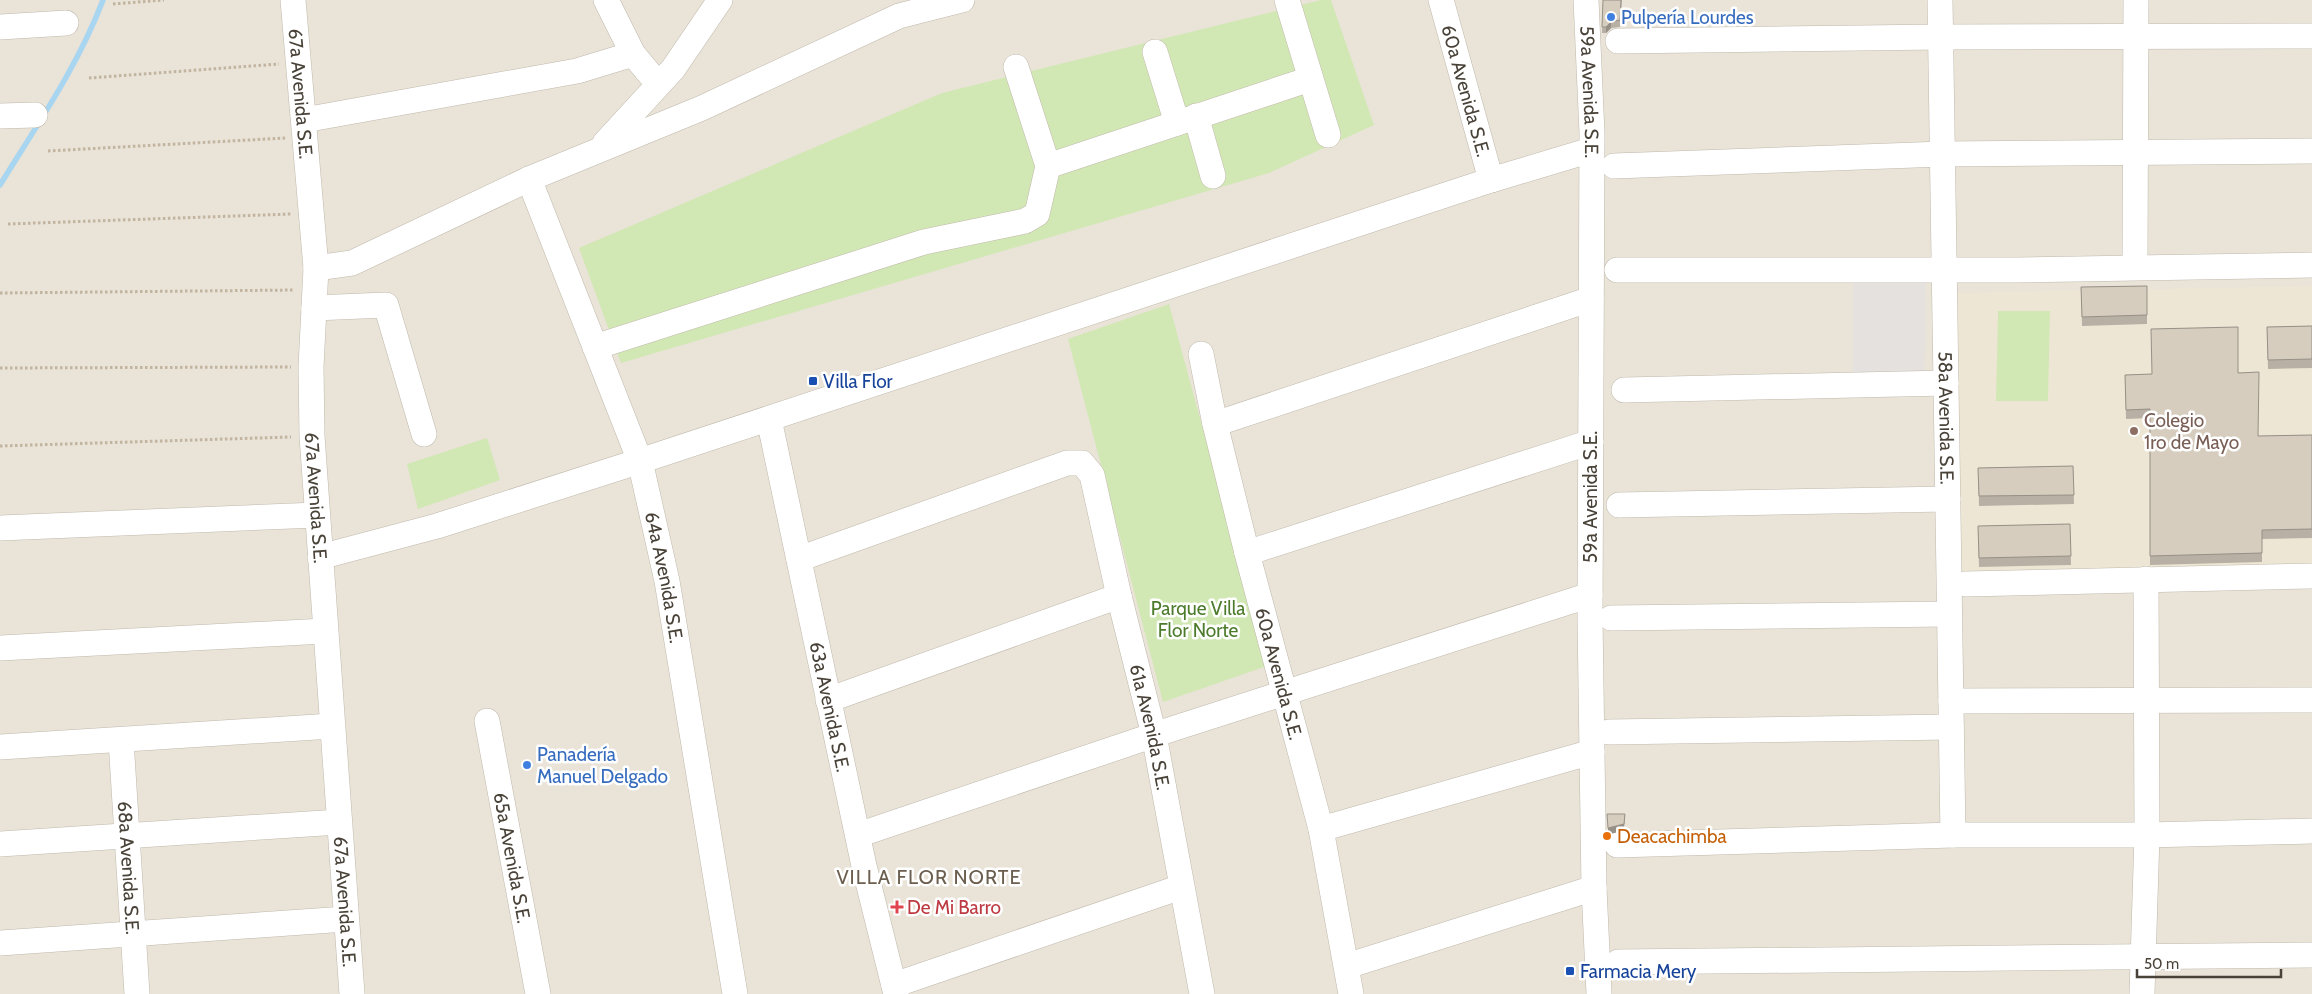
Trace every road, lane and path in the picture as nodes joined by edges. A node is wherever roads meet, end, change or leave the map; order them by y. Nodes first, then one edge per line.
1 (164, 0) edge
2 (293, 0) edge
3 (606, 0) edge
4 (720, 0) edge
5 (962, 0) edge
6 (1287, 0) edge
7 (1441, 0) edge
8 (1586, 0) edge
9 (1940, 0) edge
10 (2136, 0) edge
11 (113, 4) dead end
12 (904, 8) edge
13 (66, 23) dead end
14 (0, 26) edge
15 (2312, 36) edge
16 (1941, 37) junction
17 (2135, 37) junction
18 (1618, 42) dead end
19 (1155, 52) dead end
20 (633, 54) junction
21 (299, 63) junction
22 (1016, 67) dead end
23 (89, 78) dead end
24 (1310, 79) junction
25 (658, 84) junction
26 (36, 115) dead end
27 (0, 116) edge
28 (1186, 120) junction
29 (304, 129) junction
30 (1328, 134) dead end
31 (600, 148) junction
32 (1592, 150) junction
33 (2312, 150) edge
34 (48, 151) dead end
35 (2135, 152) junction
36 (1943, 154) junction
37 (1048, 166) junction
38 (1614, 166) dead end
39 (1213, 176) dead end
40 (529, 179) junction
41 (1491, 180) junction
42 (312, 213) junction
43 (8, 224) dead end
44 (2312, 265) edge
45 (2135, 267) junction
46 (1946, 269) junction
47 (1616, 270) dead end
48 (315, 289) junction
49 (0, 293) edge
50 (1591, 299) junction
51 (595, 347) junction
52 (1201, 354) dead end
53 (311, 367) junction
54 (0, 368) edge
55 (1946, 382) junction
56 (1624, 390) dead end
57 (769, 419) junction
58 (1215, 424) junction
59 (424, 434) dead end
60 (312, 436) junction
61 (1590, 442) junction
62 (0, 446) edge
63 (640, 461) junction
64 (1948, 500) junction
65 (1619, 505) dead end
66 (317, 516) junction
67 (0, 528) edge
68 (1247, 553) junction
69 (320, 557) junction
70 (799, 559) junction
71 (2312, 576) edge
72 (2146, 580) junction
73 (1965, 584) dead end
74 (1590, 595) junction
75 (1119, 596) junction
76 (1949, 614) junction
77 (1611, 618) dead end
78 (325, 631) junction
79 (0, 648) edge
80 (1285, 692) junction
81 (828, 700) junction
82 (2312, 700) edge
83 (1951, 701) junction
84 (2146, 701) junction
85 (487, 721) dead end
86 (332, 726) junction
87 (1951, 726) junction
88 (1609, 732) dead end
89 (1154, 734) junction
90 (121, 740) junction
91 (0, 747) edge
92 (1592, 752) junction
93 (339, 822) junction
94 (1321, 829) junction
95 (2312, 831) edge
96 (1953, 834) junction
97 (858, 835) junction
98 (2147, 835) junction
99 (127, 836) junction
100 (0, 844) edge
101 (1617, 845) dead end
102 (1181, 887) junction
103 (1594, 888) junction
104 (346, 919) junction
105 (133, 933) junction
106 (0, 943) edge
107 (2312, 955) edge
108 (2143, 957) junction
109 (1618, 962) dead end
110 (1347, 966) junction
111 (895, 989) edge
112 (137, 994) edge
113 (352, 994) edge
114 (538, 994) edge
115 (735, 994) edge
116 (1202, 994) edge
117 (1351, 994) edge
118 (1599, 994) edge
119 (2142, 994) edge

1 - 11 path
2 - 21 street, 67a Avenida S.E.
3 - 20 street
4 - 25 street
5 - 12 street
6 - 24 street
7 - 41 street, 60a Avenida S.E.
8 - 32 street, 59a Avenida S.E.
9 - 16 street, 58a Avenida S.E.
10 - 17 street
12 - 31 street
13 - 14 street
15 - 17 street
16 - 17 street
16 - 18 street
16 - 36 street, 58a Avenida S.E.
17 - 35 street
19 - 28 street
20 - 25 street
20 - 29 street
21 - 23 path
21 - 29 street, 67a Avenida S.E.
22 - 37 street
24 - 28 street
24 - 30 street
25 - 31 street
26 - 27 street
28 - 37 street
28 - 39 street
29 - 34 path
29 - 42 street, 67a Avenida S.E.
31 - 40 street
32 - 41 street
32 - 50 street, 59a Avenida S.E.
33 - 35 street
35 - 36 street
35 - 45 street
36 - 38 street
36 - 46 street, 58a Avenida S.E.
37 - 51 street
40 - 48 street
40 - 51 street, 64a Avenida S.E.
41 - 57 street
42 - 43 path
42 - 48 street, 67a Avenida S.E.
44 - 45 street
45 - 46 street
46 - 47 street
46 - 55 street, 58a Avenida S.E.
48 - 49 path
48 - 53 street, 67a Avenida S.E.
48 - 59 street
50 - 58 street
50 - 61 street, 59a Avenida S.E.
51 - 63 street, 64a Avenida S.E.
52 - 58 street, 60a Avenida S.E.
53 - 54 path
53 - 60 street, 67a Avenida S.E.
55 - 56 street
55 - 64 street, 58a Avenida S.E.
57 - 63 street
57 - 70 street, 63a Avenida S.E.
58 - 68 street, 60a Avenida S.E.
60 - 62 path
60 - 66 street, 67a Avenida S.E.
61 - 68 street
61 - 74 street, 59a Avenida S.E.
63 - 69 street
63 - 115 street, 64a Avenida S.E.
64 - 65 street
64 - 76 street, 58a Avenida S.E.
66 - 67 street
66 - 69 street, 67a Avenida S.E.
68 - 80 street, 60a Avenida S.E.
69 - 78 street, 67a Avenida S.E.
70 - 75 street, 61a Avenida S.E.
70 - 81 street, 63a Avenida S.E.
71 - 72 street
72 - 73 street
72 - 84 street
74 - 80 street
74 - 92 street, 59a Avenida S.E.
75 - 81 street
75 - 89 street, 61a Avenida S.E.
76 - 77 street
76 - 83 street, 58a Avenida S.E.
78 - 79 street
78 - 86 street, 67a Avenida S.E.
80 - 89 street
80 - 94 street, 60a Avenida S.E.
81 - 97 street, 63a Avenida S.E.
82 - 84 street
83 - 84 street
83 - 87 street, 58a Avenida S.E.
84 - 98 street
85 - 114 street, 65a Avenida S.E.
86 - 90 street
86 - 93 street, 67a Avenida S.E.
87 - 88 street
87 - 96 street, 58a Avenida S.E.
89 - 97 street
89 - 102 street, 61a Avenida S.E.
90 - 91 street
90 - 99 street, 68a Avenida S.E.
92 - 94 street
92 - 103 street, 59a Avenida S.E.
93 - 99 street
93 - 104 street, 67a Avenida S.E.
94 - 110 street, 60a Avenida S.E.
95 - 98 street
96 - 98 street
96 - 101 street
97 - 111 street, 63a Avenida S.E.
98 - 108 street
99 - 100 street
99 - 105 street, 68a Avenida S.E.
102 - 111 street
102 - 116 street, 61a Avenida S.E.
103 - 110 street
103 - 118 street, 59a Avenida S.E.
104 - 105 street
104 - 113 street, 67a Avenida S.E.
105 - 106 street
105 - 112 street, 68a Avenida S.E.
107 - 108 street
108 - 109 street
108 - 119 street
110 - 117 street, 60a Avenida S.E.

